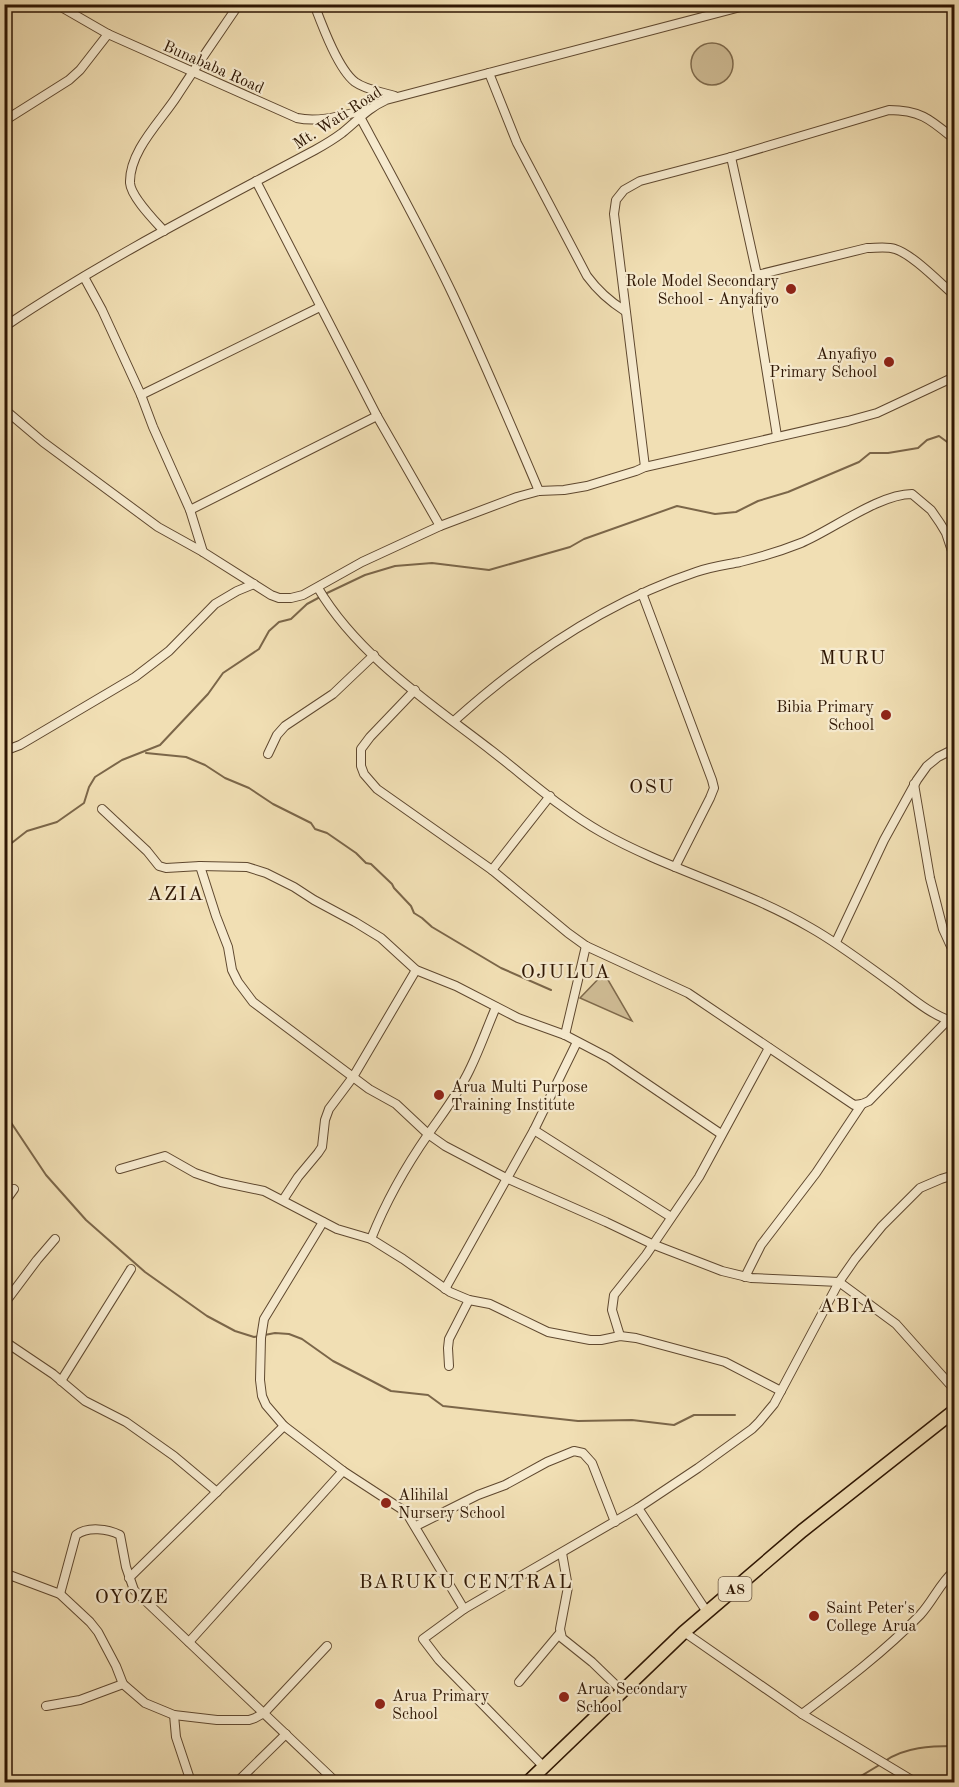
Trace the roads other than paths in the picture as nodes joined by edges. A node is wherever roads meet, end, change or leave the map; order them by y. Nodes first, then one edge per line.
1 (56, 4) edge
2 (239, 4) edge
3 (314, 4) edge
4 (752, 4) edge
5 (108, 34) junction
6 (192, 71) junction
7 (489, 73) junction
8 (395, 96) junction
9 (368, 110) junction
10 (360, 117) junction
11 (4, 121) edge
12 (954, 139) edge
13 (731, 157) junction
14 (256, 181) junction
15 (164, 231) junction
16 (757, 275) junction
17 (84, 277) junction
18 (954, 295) edge
19 (320, 307) junction
20 (625, 310) junction
21 (4, 327) edge
22 (954, 377) edge
23 (141, 395) junction
24 (4, 409) edge
25 (376, 416) junction
26 (777, 436) junction
27 (645, 466) junction
28 (539, 491) junction
29 (190, 510) junction
30 (440, 526) junction
31 (203, 552) junction
32 (954, 558) edge
33 (254, 584) junction
34 (318, 588) junction
35 (642, 593) junction
36 (374, 655) junction
37 (415, 690) junction
38 (454, 721) junction
39 (954, 748) edge
40 (4, 750) edge
41 (268, 754) dead end
42 (914, 784) junction
43 (550, 796) junction
44 (102, 809) dead end
45 (200, 866) junction
46 (675, 867) junction
47 (492, 870) junction
48 (836, 942) junction
49 (586, 946) junction
50 (954, 952) edge
51 (416, 970) junction
52 (496, 1007) junction
53 (951, 1021) edge
54 (565, 1035) junction
55 (577, 1042) junction
56 (769, 1048) junction
57 (353, 1077) junction
58 (862, 1104) junction
59 (534, 1130) junction
60 (428, 1134) junction
61 (722, 1134) junction
62 (120, 1169) dead end
63 (954, 1175) edge
64 (506, 1178) junction
65 (14, 1190) dead end
66 (283, 1200) junction
67 (4, 1203) edge
68 (671, 1217) junction
69 (322, 1222) junction
70 (55, 1239) dead end
71 (371, 1239) junction
72 (652, 1244) junction
73 (131, 1269) dead end
74 (745, 1277) junction
75 (839, 1282) junction
76 (445, 1289) junction
77 (469, 1300) junction
78 (4, 1305) edge
79 (620, 1336) junction
80 (4, 1341) edge
81 (449, 1366) dead end
82 (61, 1381) junction
83 (954, 1389) edge
84 (781, 1391) junction
85 (954, 1411) edge
86 (284, 1426) junction
87 (343, 1471) junction
88 (217, 1492) junction
89 (638, 1508) junction
90 (615, 1522) junction
91 (416, 1526) junction
92 (562, 1553) junction
93 (954, 1571) edge
94 (4, 1573) edge
95 (129, 1578) junction
96 (60, 1594) junction
97 (464, 1610) junction
98 (707, 1612) junction
99 (684, 1632) junction
100 (560, 1634) junction
101 (189, 1642) junction
102 (327, 1646) dead end
103 (519, 1682) dead end
104 (123, 1684) junction
105 (623, 1692) junction
106 (46, 1706) dead end
107 (264, 1713) junction
108 (802, 1714) junction
109 (174, 1715) junction
110 (286, 1734) junction
111 (544, 1767) junction
112 (191, 1782) edge
113 (237, 1782) edge
114 (336, 1782) edge
115 (528, 1782) edge
116 (915, 1782) edge

1 - 5 street, Bunababa Road
2 - 6 street
3 - 8 street
4 - 7 street, Mt. Wati Road
5 - 6 street, Bunababa Road
5 - 11 street
6 - 9 street, Bunababa Road
6 - 15 street
7 - 8 street, Mt. Wati Road
7 - 20 street
8 - 9 street, Mt. Wati Road
9 - 10 street, Mt. Wati Road
10 - 14 street, Mt. Wati Road
10 - 28 street
12 - 13 street
13 - 16 street
13 - 20 street
14 - 15 street, Mt. Wati Road
14 - 19 street
15 - 17 street, Mt. Wati Road
16 - 18 street
16 - 26 street
17 - 21 street, Mt. Wati Road
17 - 23 street
19 - 23 street
19 - 25 street
20 - 27 street
22 - 26 street
23 - 29 street
24 - 31 street
25 - 29 street
25 - 30 street
26 - 27 street
27 - 28 street
28 - 30 street
29 - 31 street
30 - 34 street
31 - 33 street
32 - 35 street
33 - 34 street
33 - 40 street
34 - 36 street
35 - 38 street
35 - 46 street
36 - 37 street
36 - 41 street
37 - 38 street
37 - 47 street
38 - 43 street
39 - 42 street
42 - 48 street
42 - 50 street
43 - 46 street
43 - 47 street
44 - 45 street
45 - 51 street
45 - 57 street
46 - 48 street
47 - 49 street
48 - 53 street
49 - 54 street
49 - 56 street
51 - 52 street
51 - 57 street
52 - 54 street
52 - 60 street
53 - 58 street
54 - 55 street
55 - 59 street
55 - 61 street
56 - 58 street
56 - 61 street
57 - 60 street
57 - 66 street
58 - 74 street
59 - 64 street
59 - 68 street
60 - 64 street
60 - 71 street
61 - 68 street
62 - 66 street
63 - 75 street
64 - 72 street
64 - 76 street
65 - 67 street
66 - 69 street
68 - 72 street
69 - 71 street
69 - 86 street
70 - 78 street
71 - 76 street
72 - 74 street
72 - 79 street
73 - 82 street
74 - 75 street
75 - 83 street
75 - 84 street
76 - 77 street
77 - 79 street
77 - 81 street
79 - 84 street
80 - 82 street
82 - 88 street
84 - 89 street
85 - 98 main road, A8
86 - 87 street
86 - 88 street
87 - 91 street
87 - 101 street
88 - 95 street
89 - 90 street
89 - 98 street
90 - 91 street
90 - 92 street
91 - 97 street
92 - 97 street
92 - 100 street
93 - 108 street
94 - 96 street
95 - 96 street
95 - 101 street
96 - 104 street
97 - 111 street
98 - 99 main road, A8
99 - 105 main road, A8
99 - 108 street
100 - 103 street
100 - 105 street
101 - 107 street
102 - 107 street
104 - 106 street
104 - 109 street
105 - 111 main road, A8
107 - 109 street
107 - 110 street
108 - 116 street
109 - 112 street
110 - 113 street
110 - 114 street
111 - 115 main road, A8

